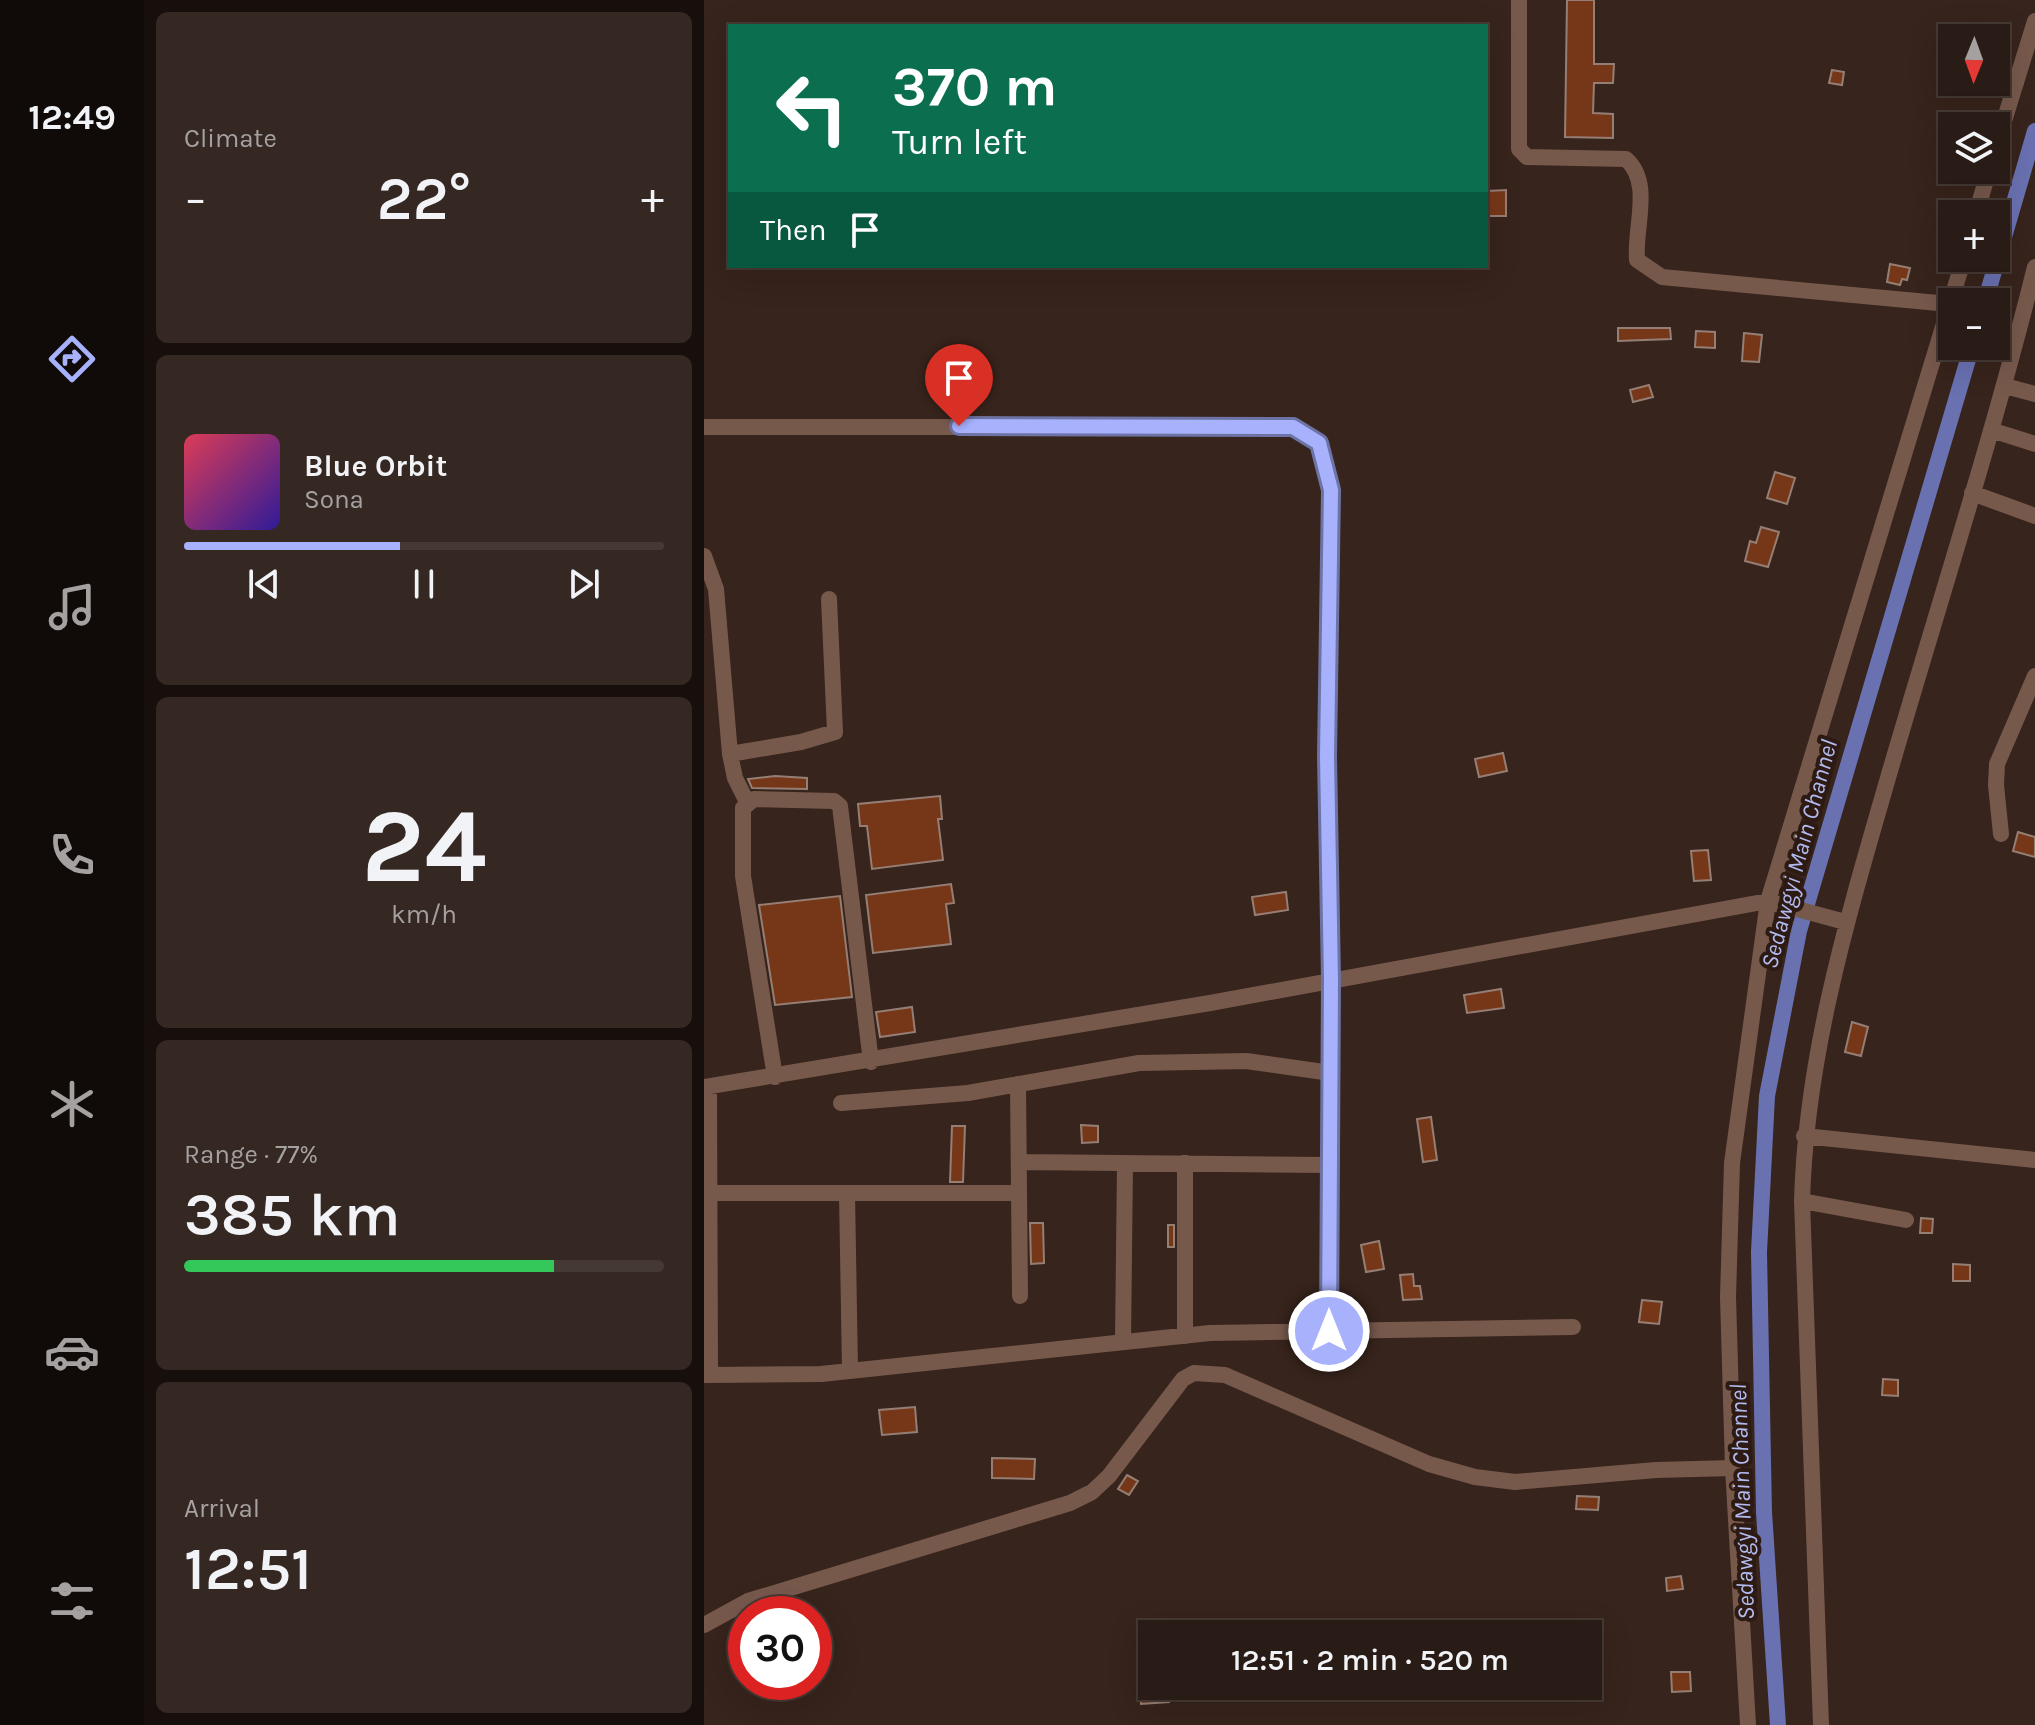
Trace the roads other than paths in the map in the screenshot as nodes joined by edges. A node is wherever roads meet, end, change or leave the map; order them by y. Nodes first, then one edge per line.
1 (1519, 0) edge
2 (2035, 21) edge
3 (2010, 81) edge
4 (2016, 83) junction
5 (2007, 112) edge
6 (2035, 267) edge
7 (1938, 303) edge
8 (1938, 340) edge
9 (2005, 386) junction
10 (2035, 394) edge
11 (704, 427) edge
12 (1991, 430) junction
13 (2035, 444) edge
14 (1972, 493) junction
15 (2035, 516) edge
16 (704, 556) edge
17 (829, 599) dead end
18 (2035, 676) edge
19 (730, 754) junction
20 (747, 802) junction
21 (2001, 834) dead end
22 (1768, 901) junction
23 (1845, 922) junction
24 (1331, 980) junction
25 (871, 1062) junction
26 (1331, 1073) junction
27 (775, 1077) junction
28 (1018, 1084) junction
29 (707, 1087) edge
30 (841, 1103) dead end
31 (1804, 1136) junction
32 (2035, 1160) edge
33 (1019, 1162) junction
34 (1125, 1163) junction
35 (1185, 1163) junction
36 (1330, 1165) junction
37 (710, 1193) junction
38 (847, 1193) junction
39 (1019, 1193) junction
40 (1802, 1201) junction
41 (1906, 1220) dead end
42 (1020, 1296) dead end
43 (1573, 1327) dead end
44 (1329, 1331) junction
45 (1185, 1336) junction
46 (1123, 1342) junction
47 (850, 1371) junction
48 (707, 1375) edge
49 (1733, 1468) junction
50 (704, 1625) edge
51 (1748, 1725) edge
52 (1821, 1725) edge

1 - 7 street
2 - 4 street
3 - 4 street
4 - 5 street
6 - 9 street
8 - 22 street
9 - 10 street
9 - 12 street
11 - 24 street
12 - 13 street
12 - 14 street
14 - 15 street
14 - 23 street
16 - 19 street
17 - 19 street
18 - 21 street
19 - 20 street
20 - 25 street
20 - 27 street
22 - 23 street
22 - 24 street
22 - 49 street
23 - 31 street
24 - 25 street
24 - 26 street
25 - 27 street
26 - 28 street
26 - 36 street
27 - 29 street
28 - 30 street
28 - 33 street
29 - 37 street
31 - 32 street
31 - 40 street
33 - 34 street
33 - 39 street
34 - 35 street
34 - 46 street
35 - 36 street
35 - 45 street
36 - 44 street
37 - 38 street
37 - 48 street
38 - 39 street
38 - 47 street
39 - 42 street
40 - 41 street
40 - 52 street
43 - 44 street
44 - 45 street
45 - 46 street
46 - 47 street
47 - 48 street
49 - 50 street
49 - 51 street

